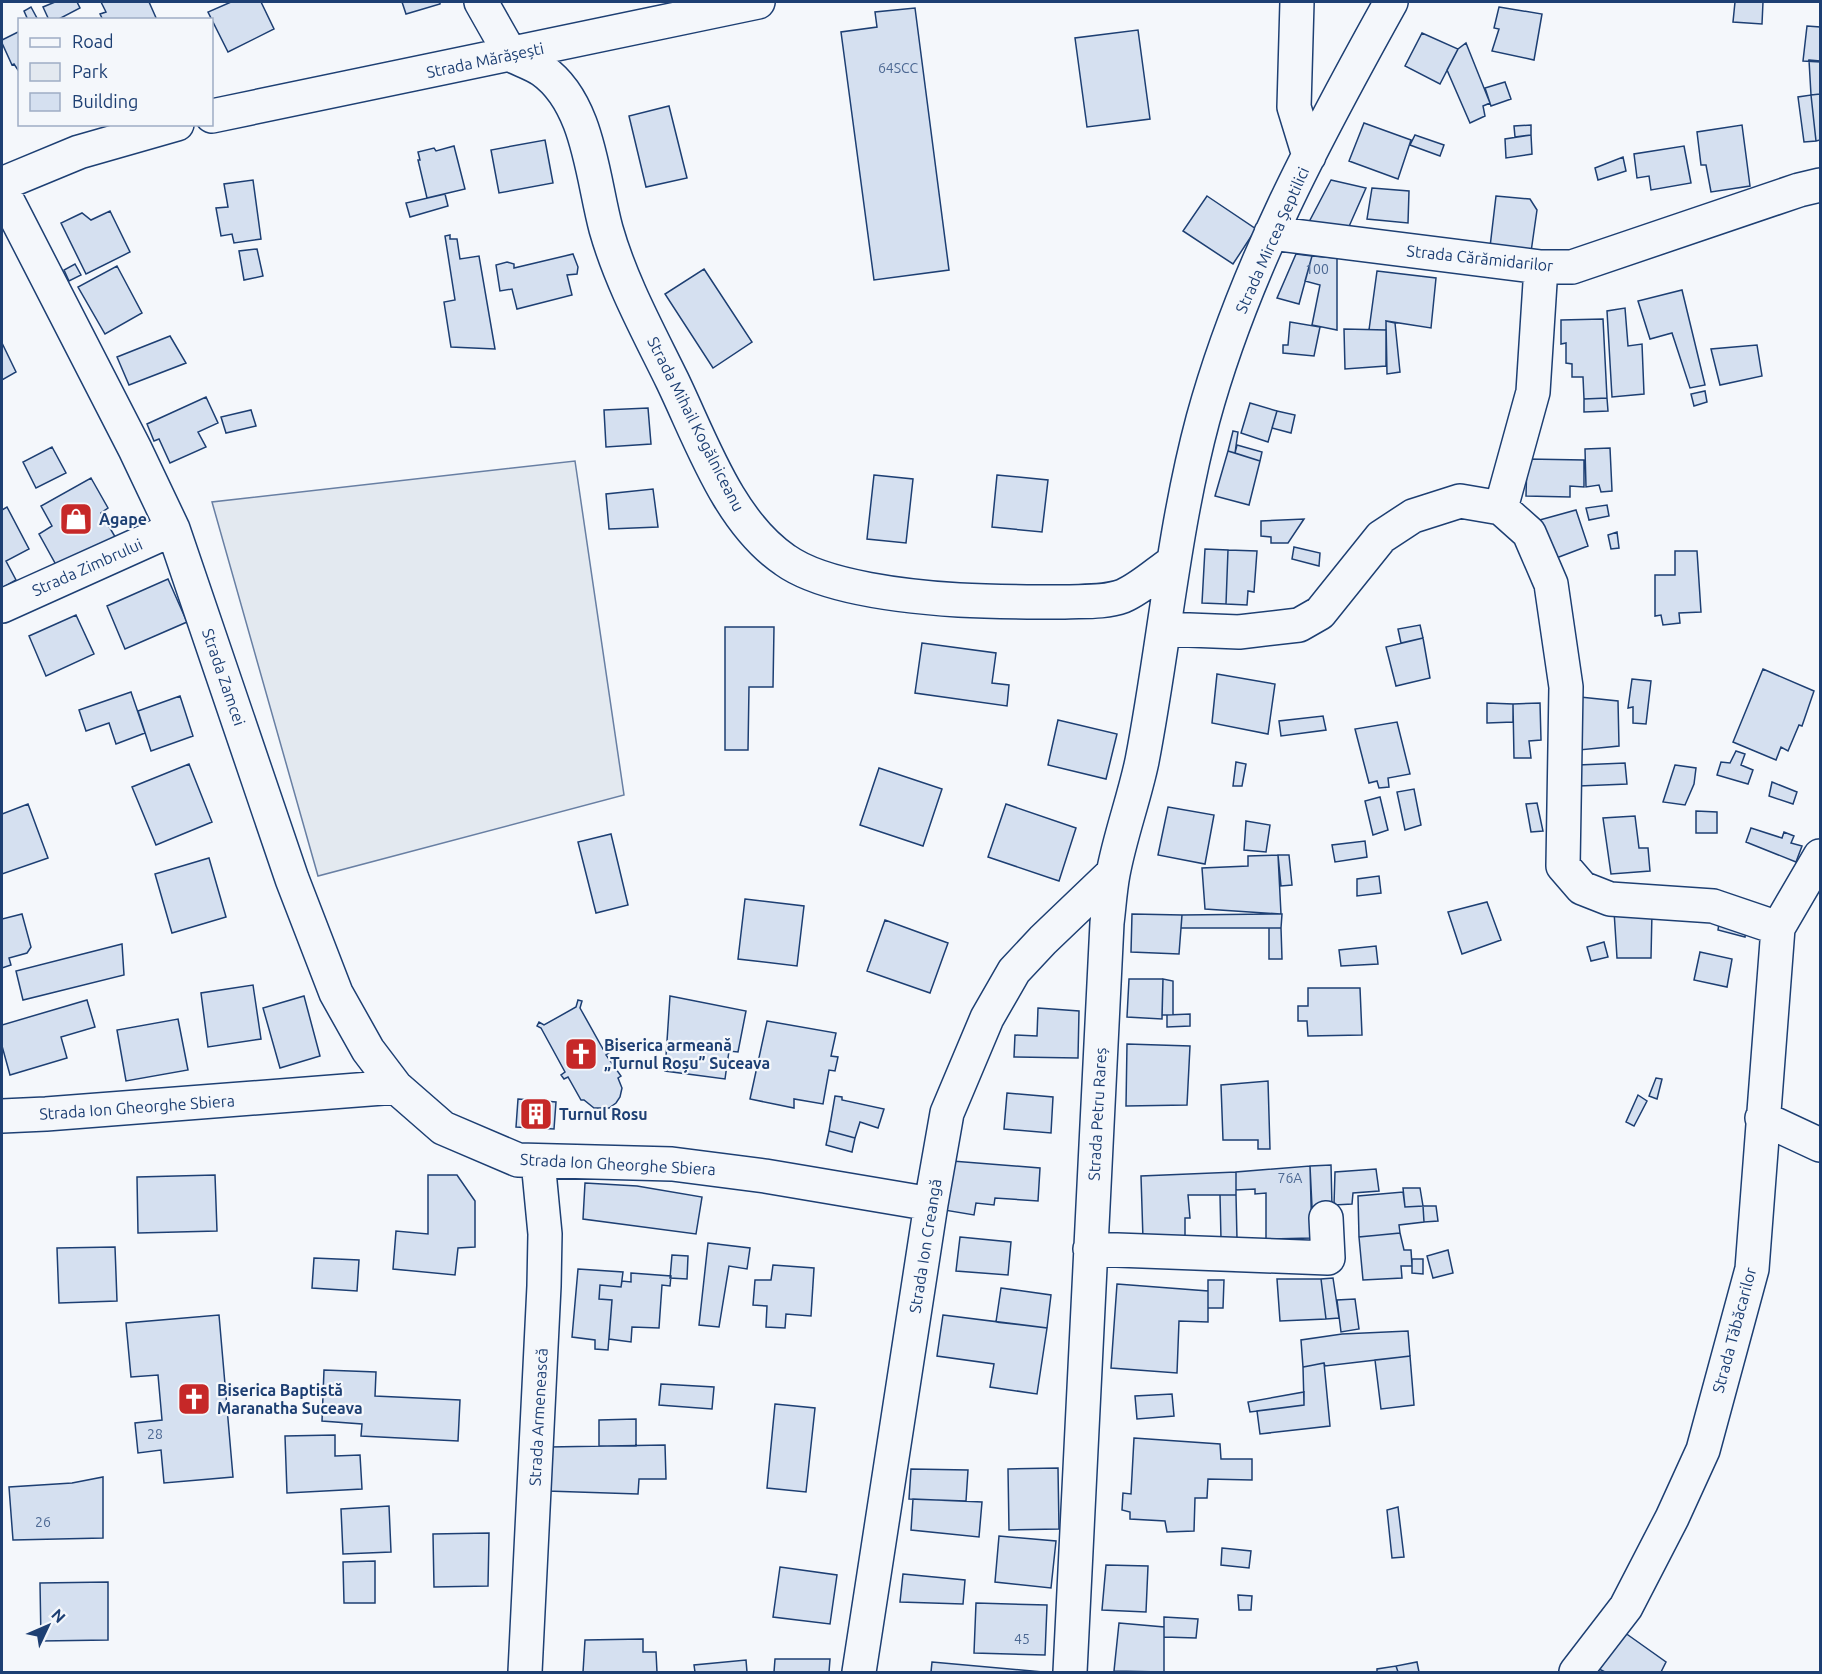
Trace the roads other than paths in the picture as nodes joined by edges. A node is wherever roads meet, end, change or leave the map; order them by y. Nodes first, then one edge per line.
1 (481, 2) edge
2 (756, 2) edge
3 (1297, 2) edge
4 (1391, 2) edge
5 (511, 55) junction
6 (213, 116) edge
7 (170, 126) edge
8 (1309, 156) junction
9 (2, 179) edge
10 (1821, 185) edge
11 (2, 227) edge
12 (1271, 233) junction
13 (1541, 267) junction
14 (42, 270) junction
15 (1501, 508) junction
16 (173, 529) junction
17 (1173, 562) junction
18 (2, 606) edge
19 (1164, 629) junction
20 (1821, 856) edge
21 (1113, 873) junction
22 (1778, 928) junction
23 (396, 1087) junction
24 (2, 1116) edge
25 (1762, 1118) junction
26 (1821, 1145) edge
27 (538, 1161) junction
28 (931, 1204) junction
29 (1326, 1218) dead end
30 (1090, 1250) junction
31 (525, 1672) edge
32 (859, 1672) edge
33 (1070, 1672) edge
34 (1576, 1672) edge

1 - 5 street
2 - 5 street, Strada Mărășești
3 - 8 street
4 - 8 street, Strada Mircea Șeptilici
5 - 6 street, Strada Mărășești
5 - 17 street, Strada Mihail Kogălniceanu
7 - 9 street
8 - 12 street, Strada Mircea Șeptilici
9 - 14 street, Strada Zamcei
10 - 13 street, Strada Cărămidarilor
11 - 14 street, Strada Zamcei
12 - 13 street, Strada Cărămidarilor
12 - 17 street, Strada Mircea Șeptilici
13 - 15 street
14 - 16 street, Strada Zamcei
15 - 19 street
15 - 22 street
16 - 18 street, Strada Zimbrului
16 - 23 street, Strada Zamcei
17 - 19 street, Strada Petru Rareș
19 - 21 street, Strada Petru Rareș
20 - 22 street, Strada Tăbăcarilor
21 - 28 street, Strada Ion Creangă
21 - 30 street, Strada Petru Rareș
22 - 25 street, Strada Tăbăcarilor
23 - 24 street, Strada Ion Gheorghe Sbiera
23 - 27 street, Strada Ion Gheorghe Sbiera
25 - 26 street
25 - 34 street, Strada Tăbăcarilor
27 - 28 street, Strada Ion Gheorghe Sbiera
27 - 31 street, Strada Armenească
28 - 32 street, Strada Ion Creangă
29 - 30 street
30 - 33 street, Strada Petru Rareș

